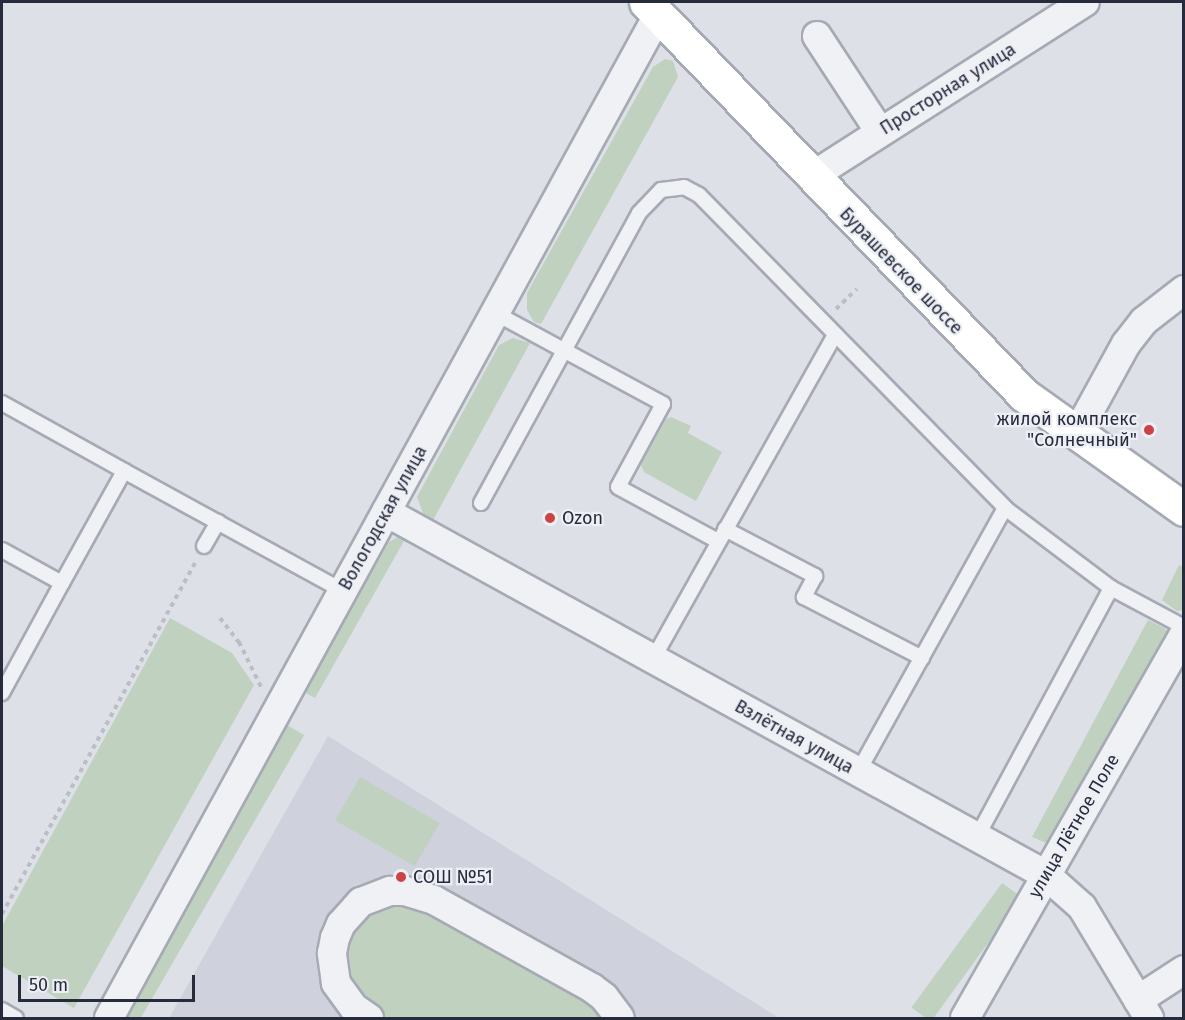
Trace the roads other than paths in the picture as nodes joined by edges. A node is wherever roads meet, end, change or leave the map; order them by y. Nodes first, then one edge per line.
1 (1085, 2) edge
2 (651, 9) edge
3 (817, 36) dead end
4 (880, 132) junction
5 (811, 177) junction
6 (1184, 290) edge
7 (495, 313) junction
8 (834, 337) junction
9 (565, 351) junction
10 (2, 403) edge
11 (1076, 435) junction
12 (124, 471) junction
13 (481, 503) dead end
14 (1005, 508) junction
15 (1184, 508) edge
16 (386, 512) junction
17 (218, 522) junction
18 (721, 535) junction
19 (204, 546) road end
20 (2, 550) edge
21 (62, 583) junction
22 (1111, 588) junction
23 (343, 591) junction
24 (1181, 641) edge
25 (922, 658) junction
26 (653, 659) junction
27 (2, 693) edge
28 (858, 772) junction
29 (977, 837) junction
30 (1046, 875) junction
31 (1184, 970) edge
32 (1144, 1009) edge
33 (2, 1010) edge
34 (16, 1018) edge
35 (110, 1018) edge
36 (359, 1018) edge
37 (620, 1018) edge
38 (965, 1018) edge

1 - 4 street, Просторная улица
2 - 5 main road, Бурашевское шоссе
2 - 7 street, Вологодская улица
3 - 4 street
4 - 5 street, Просторная улица
5 - 11 main road, Бурашевское шоссе
6 - 11 street
7 - 9 lane
7 - 16 street, Вологодская улица
8 - 9 lane
8 - 14 lane
8 - 18 lane
9 - 13 lane
9 - 18 lane
10 - 12 lane
11 - 15 main road, Бурашевское шоссе
12 - 17 lane
12 - 21 lane
14 - 22 lane
14 - 25 lane
16 - 23 street, Вологодская улица
16 - 26 street, Взлётная улица
17 - 19 lane
17 - 23 lane
18 - 25 lane
18 - 26 lane
20 - 21 lane
21 - 27 lane
22 - 24 lane
22 - 29 lane
23 - 35 street, Вологодская улица
24 - 30 street, улица Лётное Поле
25 - 28 lane
26 - 28 street, Взлётная улица
28 - 29 street, Взлётная улица
29 - 30 street, Взлётная улица
30 - 32 street, Взлётная улица
30 - 38 street, улица Лётное Поле
31 - 32 street
33 - 34 lane
36 - 37 street

